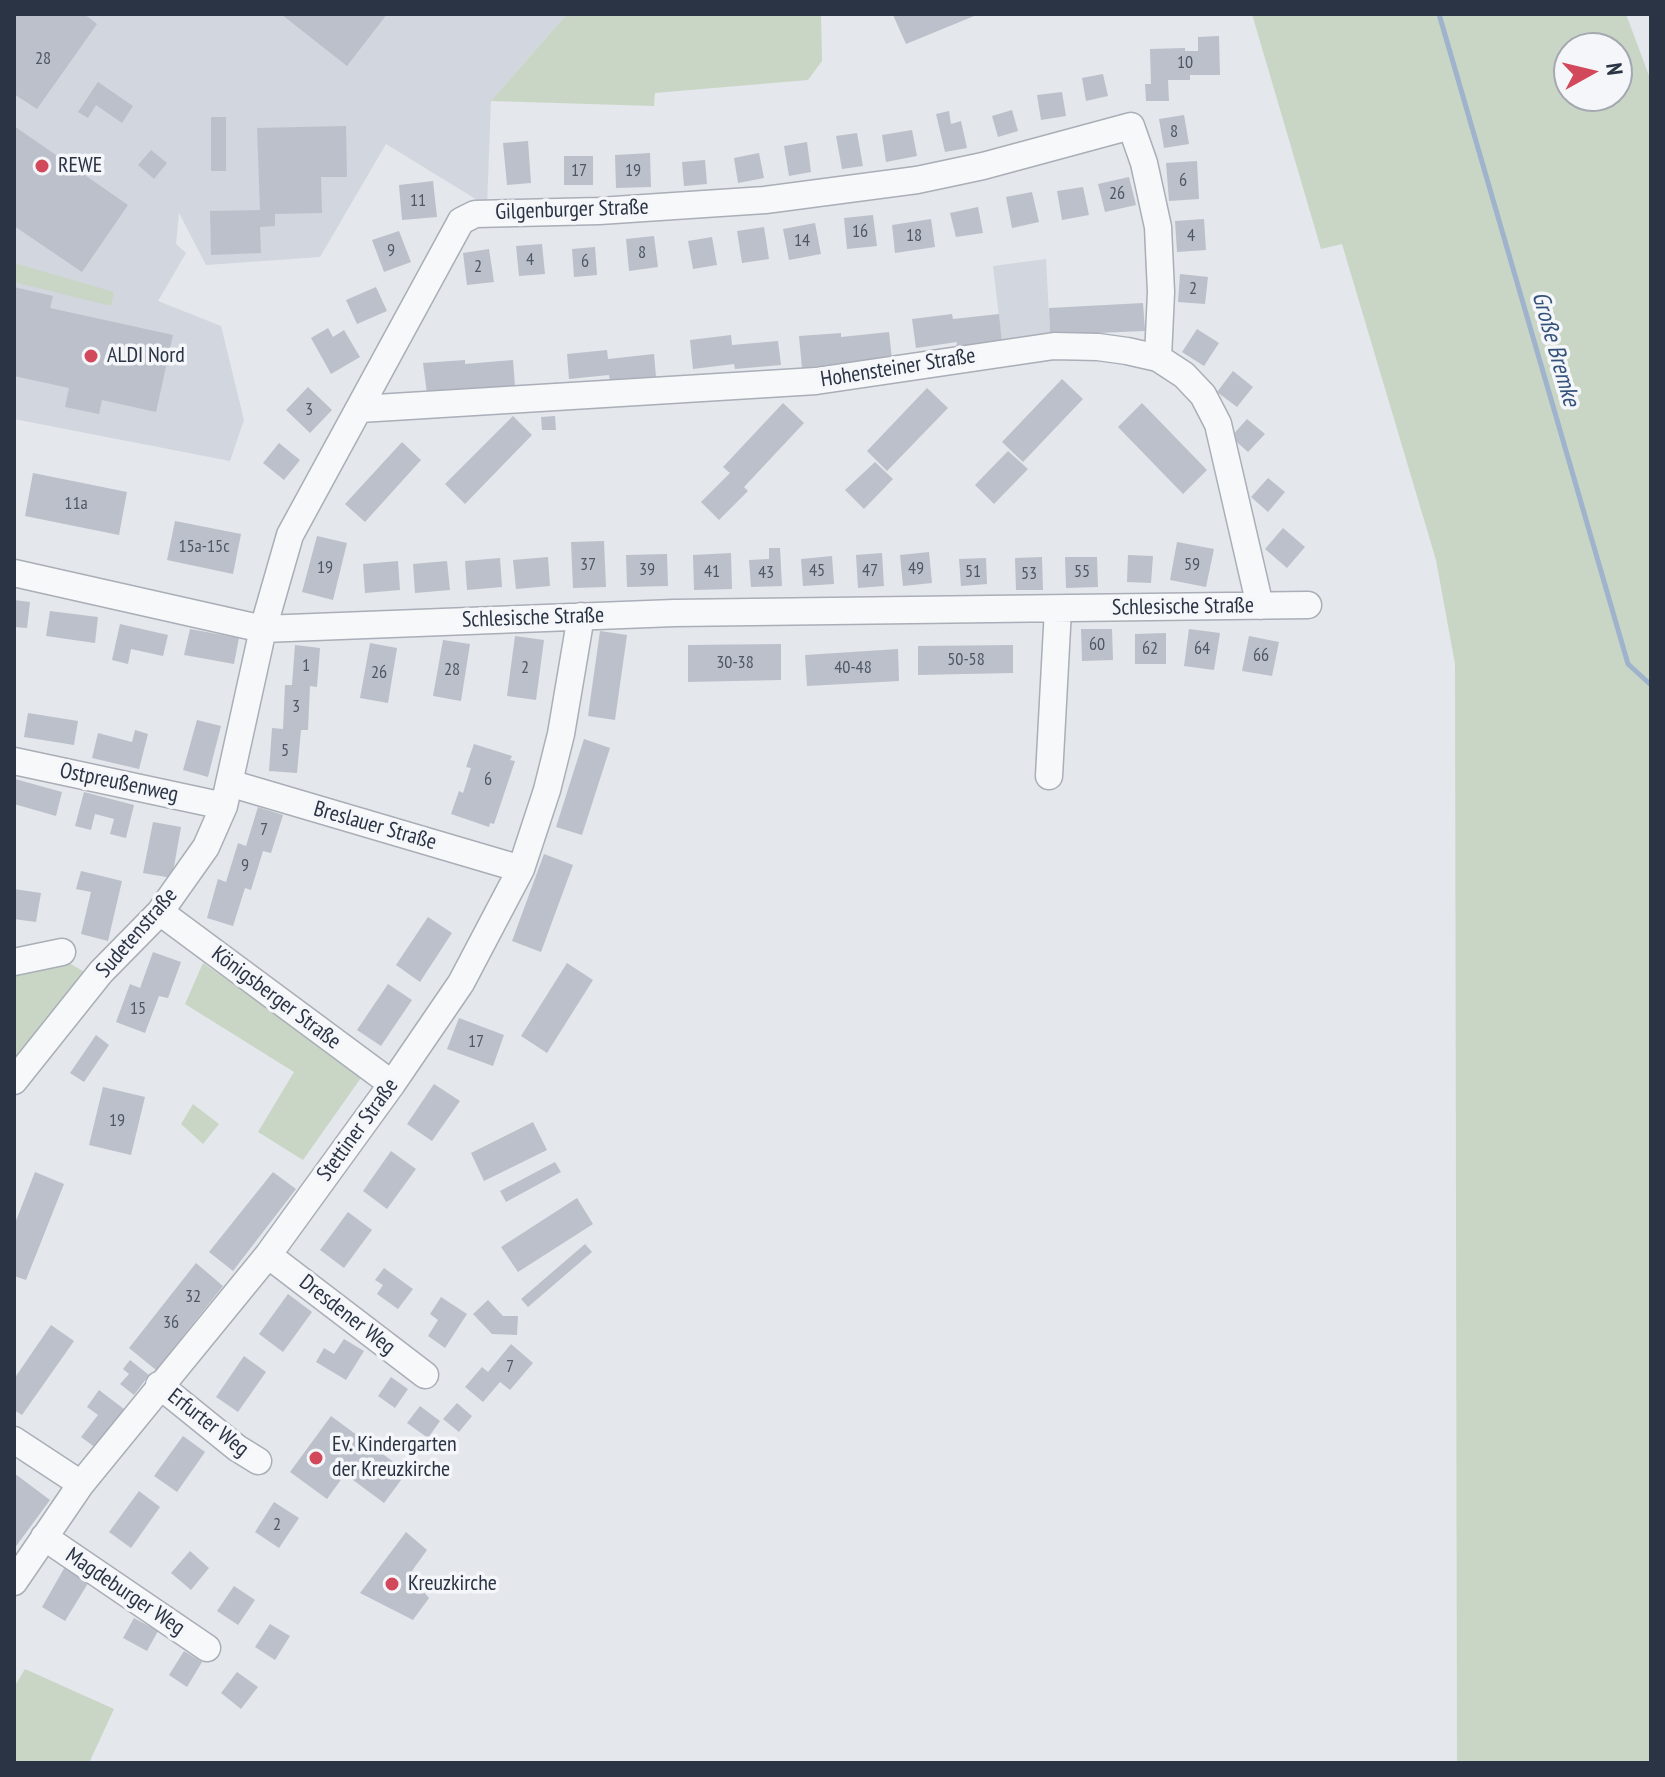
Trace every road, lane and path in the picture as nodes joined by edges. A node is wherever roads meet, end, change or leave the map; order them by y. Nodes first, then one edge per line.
1 (1158, 358) junction
2 (360, 409) junction
3 (14, 573) edge
4 (1308, 605) dead end
5 (1260, 606) junction
6 (1058, 609) junction
7 (581, 616) junction
8 (263, 629) junction
9 (14, 761) edge
10 (1049, 776) dead end
11 (226, 794) junction
12 (521, 869) junction
13 (160, 912) junction
14 (62, 952) dead end
15 (14, 962) edge
16 (14, 1081) edge
17 (392, 1084) junction
18 (268, 1255) junction
19 (425, 1375) dead end
20 (159, 1385) junction
21 (14, 1440) edge
22 (258, 1461) dead end
23 (81, 1484) junction
24 (44, 1537) junction
25 (14, 1582) edge
26 (207, 1648) dead end

1 - 2 street, Hohensteiner Straße
1 - 2 street, Gilgenburger Straße
1 - 5 street, Hohensteiner Straße
2 - 8 street, Gilgenburger Straße
3 - 8 street, Schlesische Straße
4 - 5 street, Schlesische Straße
5 - 6 street, Schlesische Straße
6 - 7 street, Schlesische Straße
6 - 10 street
7 - 8 street, Schlesische Straße
7 - 12 street, Stettiner Straße
8 - 11 street, Sudetenstraße
9 - 11 street, Ostpreußenweg
11 - 12 street, Breslauer Straße
11 - 13 street, Sudetenstraße
12 - 17 street, Stettiner Straße
13 - 16 street, Sudetenstraße
13 - 17 street, Königsberger Straße
14 - 15 street
17 - 18 street, Stettiner Straße
18 - 19 street, Dresdener Weg
18 - 20 street, Stettiner Straße
20 - 22 street, Erfurter Weg
20 - 23 street, Stettiner Straße
21 - 23 street
23 - 24 street, Stettiner Straße
24 - 25 street, Stettiner Straße
24 - 26 street, Magdeburger Weg

